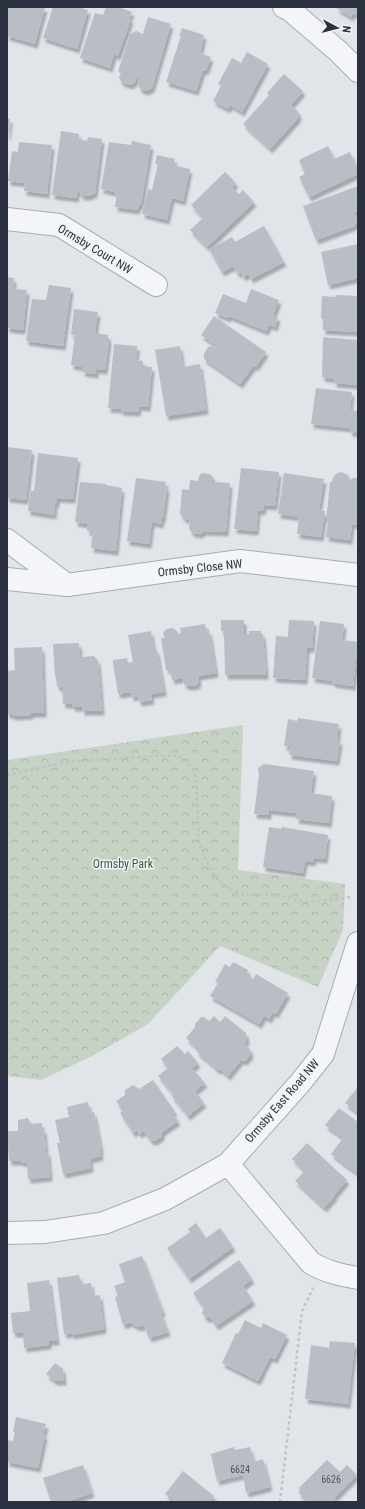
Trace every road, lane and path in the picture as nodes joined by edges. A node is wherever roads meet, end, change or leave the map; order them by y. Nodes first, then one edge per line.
1 (284, 7) edge
2 (358, 71) edge
3 (7, 219) edge
4 (156, 285) dead end
5 (7, 540) edge
6 (358, 575) edge
7 (7, 580) edge
8 (67, 585) junction
9 (7, 775) edge
10 (350, 897) dead end
11 (358, 943) edge
12 (228, 1164) junction
13 (7, 1233) edge
14 (322, 1269) junction
15 (358, 1278) edge
16 (280, 1502) edge

1 - 2 street
3 - 4 street, Ormsby Court NW
5 - 8 street
6 - 8 street, Ormsby Close NW
7 - 8 street, Ormsby Close NW
9 - 10 path
11 - 12 street, Ormsby East Road NW
12 - 13 street, Ormsby East Road NW
12 - 14 street
14 - 15 street
14 - 16 path

